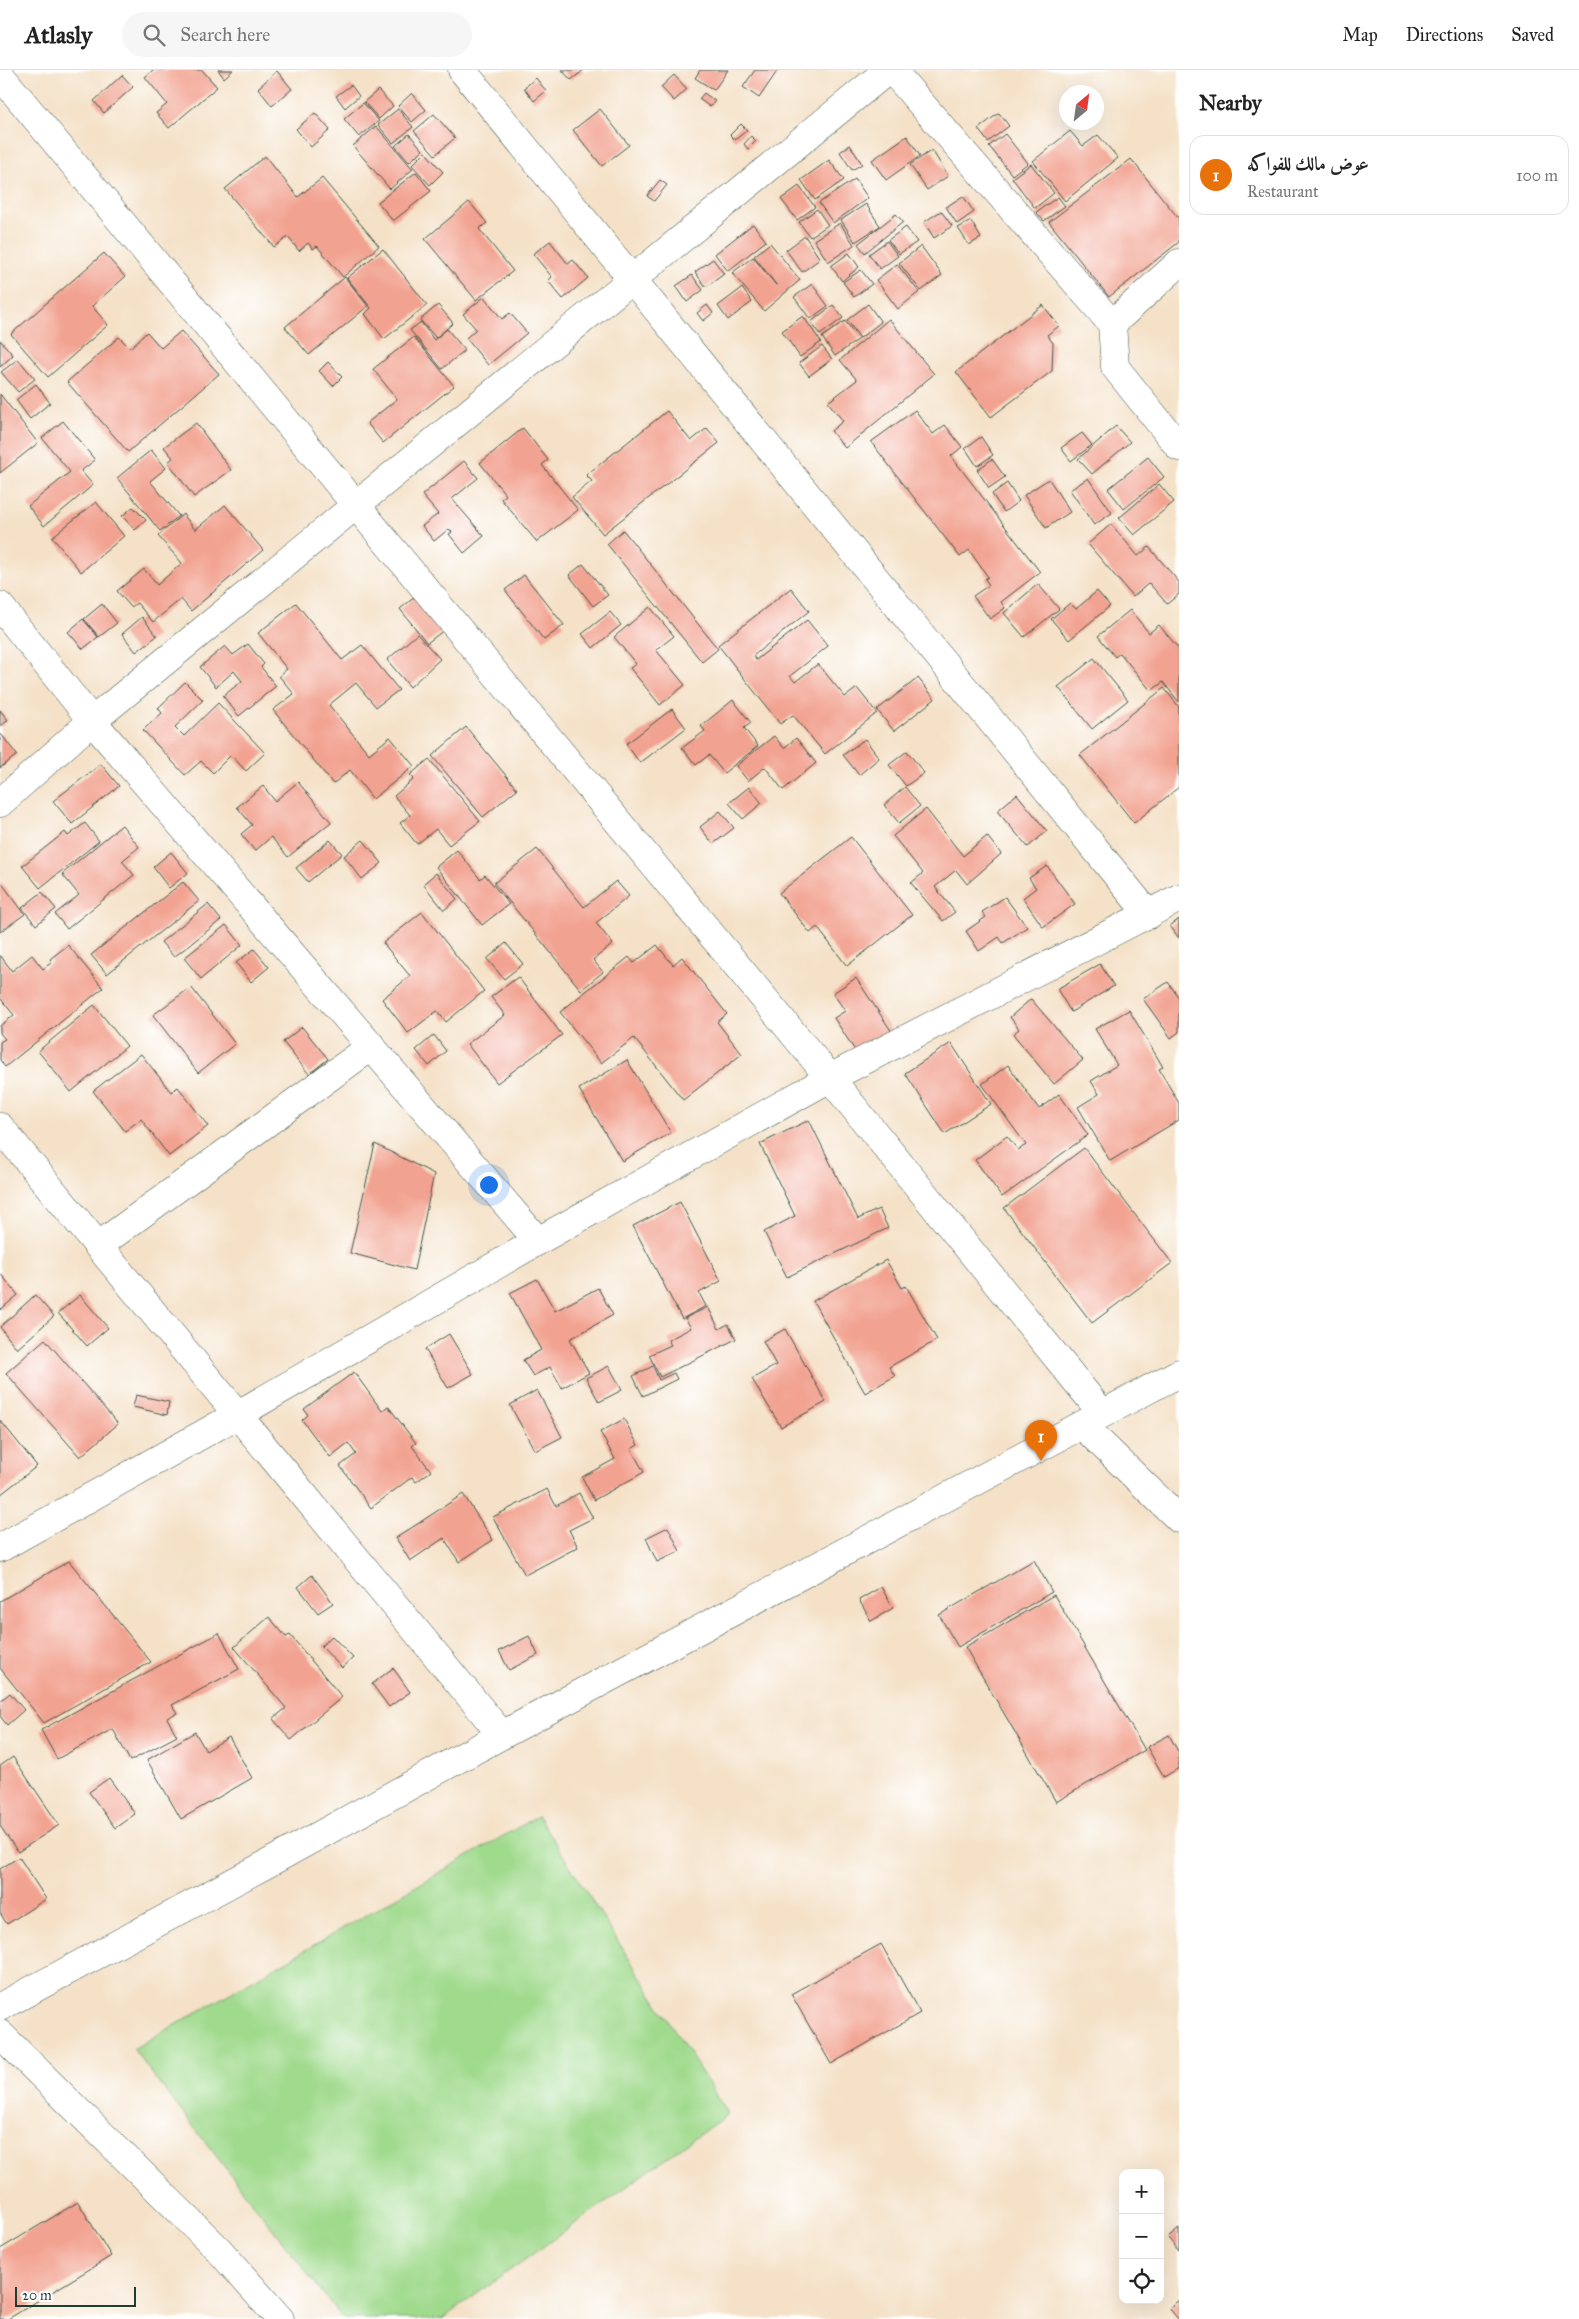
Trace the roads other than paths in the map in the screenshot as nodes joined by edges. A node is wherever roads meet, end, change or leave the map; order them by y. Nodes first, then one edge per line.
1 (462, 70) edge
2 (890, 70) edge
3 (0, 76) edge
4 (1179, 263) edge
5 (632, 278) junction
6 (1112, 324) junction
7 (1179, 447) edge
8 (356, 504) junction
9 (0, 606) edge
10 (92, 720) junction
11 (0, 802) edge
12 (1179, 898) edge
13 (1149, 915) junction
14 (372, 1046) junction
15 (830, 1078) junction
16 (0, 1127) edge
17 (538, 1241) junction
18 (98, 1246) junction
19 (1179, 1373) edge
20 (1179, 1393) edge
21 (1132, 1398) junction
22 (238, 1415) junction
23 (1092, 1419) junction
24 (1179, 1519) edge
25 (0, 1548) edge
26 (502, 1735) junction
27 (0, 2007) edge
28 (0, 2034) edge
29 (280, 2319) edge

1 - 5 street
2 - 5 street
2 - 6 street
3 - 8 street
4 - 6 street
5 - 8 street
5 - 13 street
6 - 7 street
8 - 10 street
8 - 15 street
9 - 10 street
10 - 11 street
10 - 14 street
12 - 13 street
13 - 15 street
14 - 17 street
14 - 18 street
15 - 17 street
15 - 23 street
16 - 18 street
17 - 22 street
18 - 22 street
19 - 21 street
20 - 21 street
21 - 23 street
22 - 25 street
22 - 26 street
23 - 24 street
23 - 26 street
26 - 27 street
28 - 29 street

